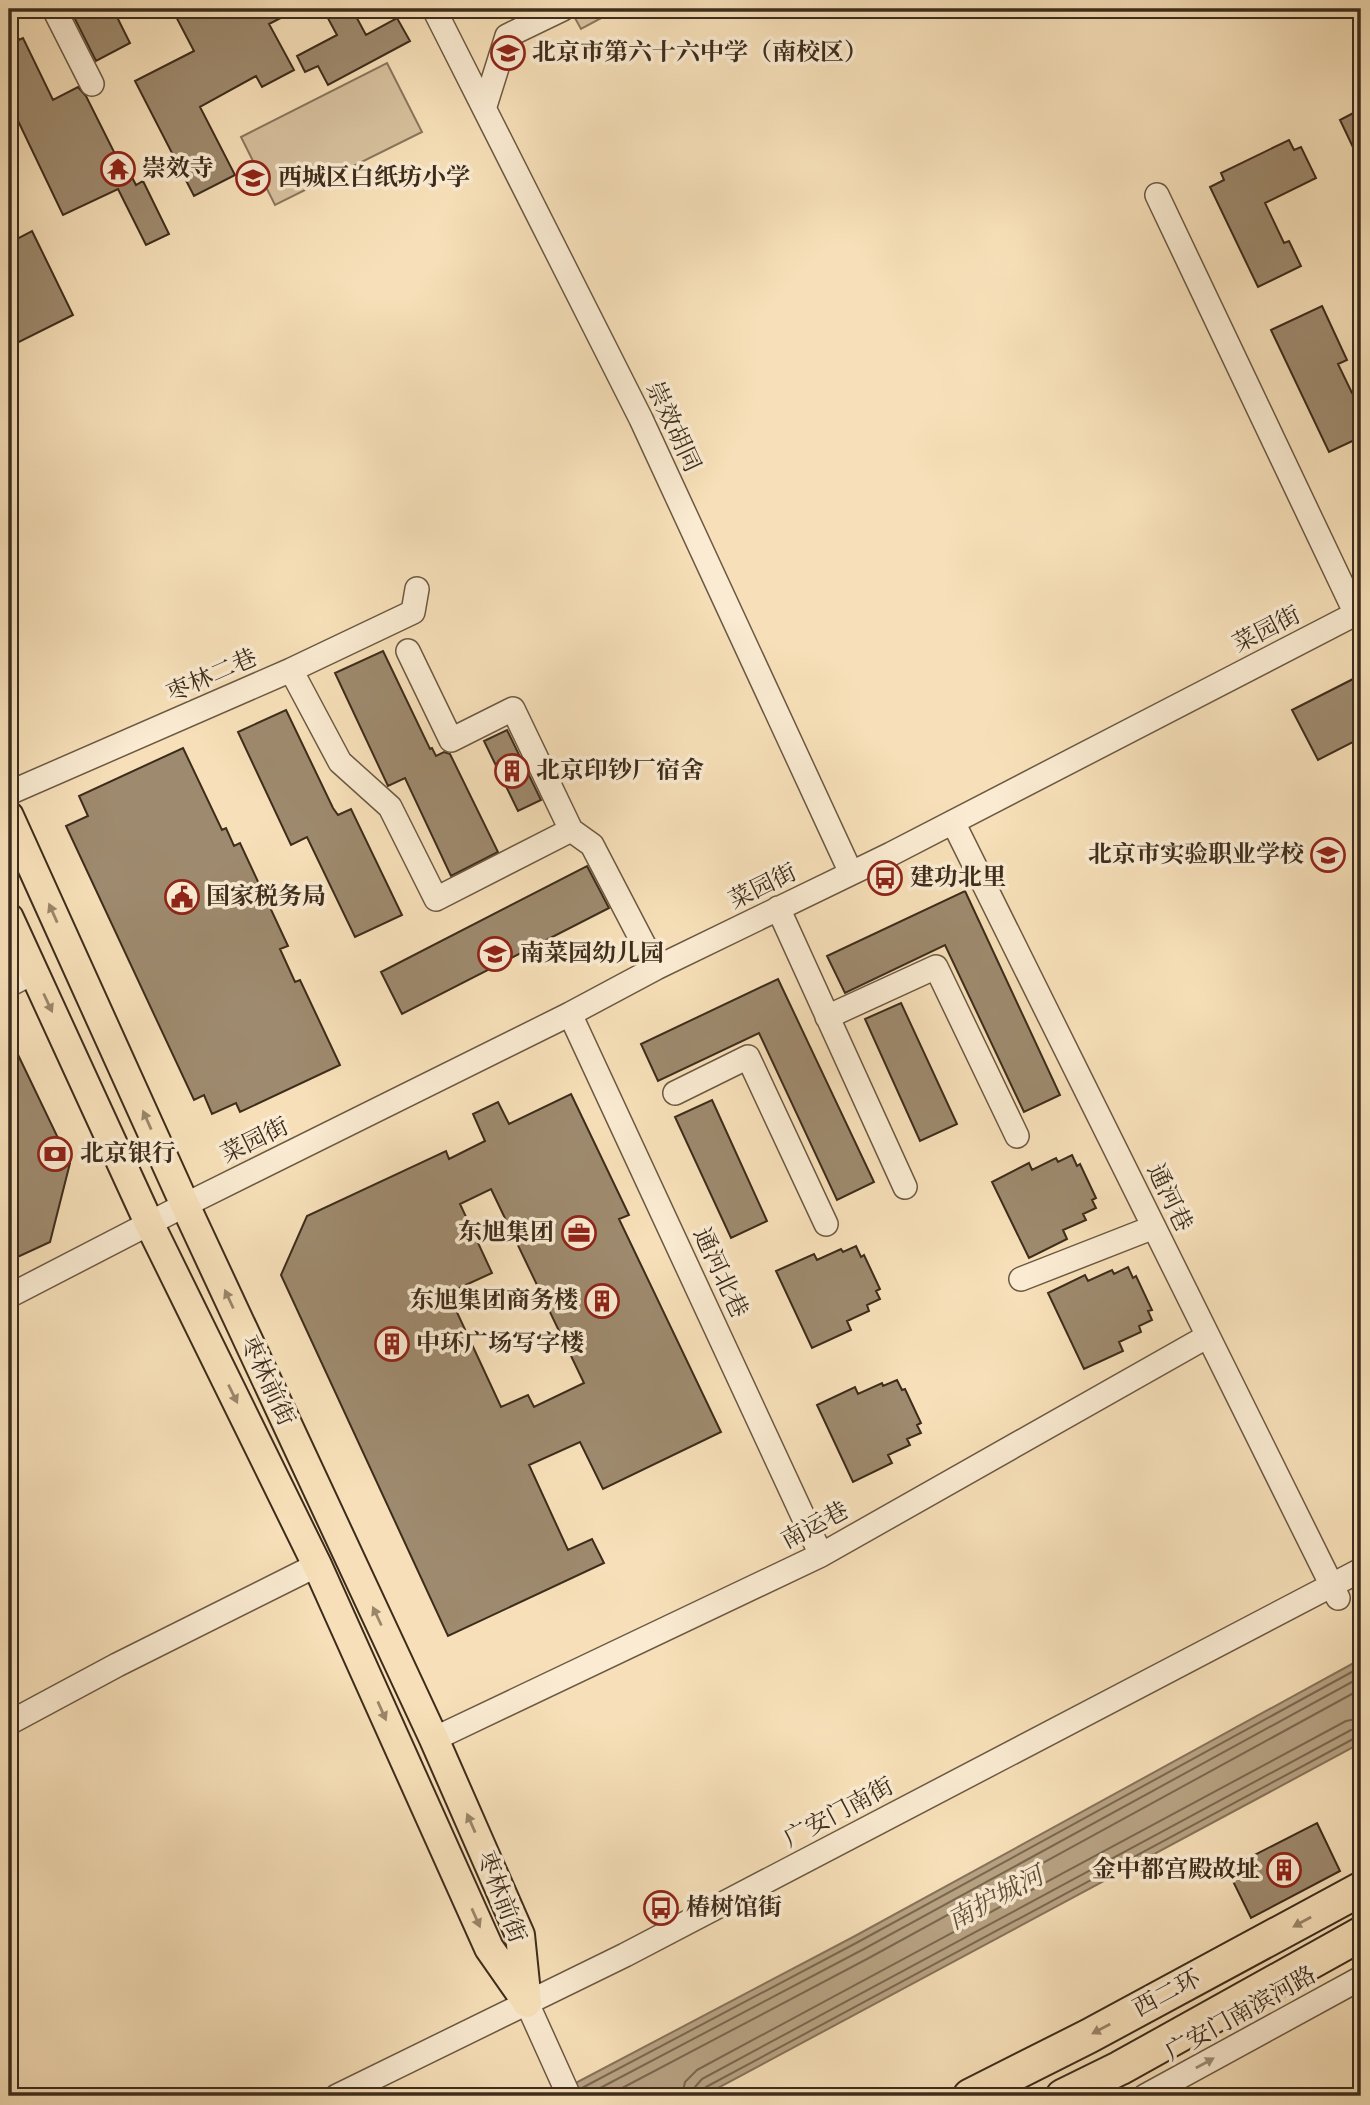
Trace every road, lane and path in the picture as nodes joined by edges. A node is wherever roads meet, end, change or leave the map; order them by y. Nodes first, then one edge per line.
1 (54, 9) edge
2 (434, 9) edge
3 (563, 9) edge
4 (92, 84) dead end
5 (485, 106) junction
6 (1157, 195) dead end
7 (417, 589) dead end
8 (1359, 612) edge
9 (408, 651) dead end
10 (291, 670) junction
11 (9, 793) edge
12 (9, 816) edge
13 (953, 822) junction
14 (571, 830) junction
15 (851, 873) junction
16 (778, 908) junction
17 (9, 918) edge
18 (656, 968) junction
19 (34, 972) junction
20 (9, 985) edge
21 (570, 1014) junction
22 (827, 1017) junction
23 (675, 1093) dead end
24 (1017, 1136) dead end
25 (905, 1188) dead end
26 (185, 1205) junction
27 (149, 1223) junction
28 (827, 1224) dead end
29 (1154, 1227) junction
30 (1021, 1279) dead end
31 (9, 1296) edge
32 (1208, 1336) junction
33 (821, 1555) junction
34 (317, 1565) junction
35 (1361, 1570) edge
36 (1361, 1586) edge
37 (1335, 1591) junction
38 (9, 1723) edge
39 (434, 1739) junction
40 (1361, 1889) edge
41 (1361, 1934) edge
42 (1361, 1978) edge
43 (530, 2010) junction
44 (337, 2096) edge
45 (374, 2096) edge
46 (569, 2096) edge
47 (970, 2096) edge
48 (1063, 2096) edge
49 (1145, 2096) edge

1 - 4 street
2 - 5 street, 崇效胡同
3 - 5 street
5 - 15 street, 崇效胡同
6 - 8 street
7 - 10 street, 枣林二巷
8 - 13 street, 菜园街
9 - 14 street
10 - 11 street, 枣林二巷
10 - 14 street
26 -> 12 main road, 枣林前街
13 - 15 street, 菜园街
13 - 29 street, 通河巷
14 - 18 street
15 - 16 street, 菜园街
16 - 18 street, 菜园街
16 - 22 street
17 - 19 main road, 枣林前街
18 - 21 street, 菜园街
19 - 20 street
19 -> 27 main road, 枣林前街
21 - 26 street, 菜园街
21 - 33 street, 通河北巷
22 - 24 street
22 - 25 street
23 - 28 street
26 - 27 street, 菜园街
39 -> 26 main road, 枣林前街
27 - 31 street, 菜园街
27 -> 34 main road, 枣林前街
29 - 30 street
29 - 32 street, 通河巷
32 - 33 street, 南运巷
32 - 37 street, 通河巷
33 - 39 street, 南运巷
34 - 38 street
34 -> 43 main road, 枣林前街
35 - 37 street, 广安门南街
36 - 37 street, 广安门南街
37 - 43 street, 广安门南街
43 -> 39 main road, 枣林前街
40 -> 47 highway, 西二环
41 - 48 highway, 西二环
49 -> 42 street, 广安门南滨河路
43 - 44 street, 广安门南街
43 - 45 street, 广安门南街
43 - 46 street

